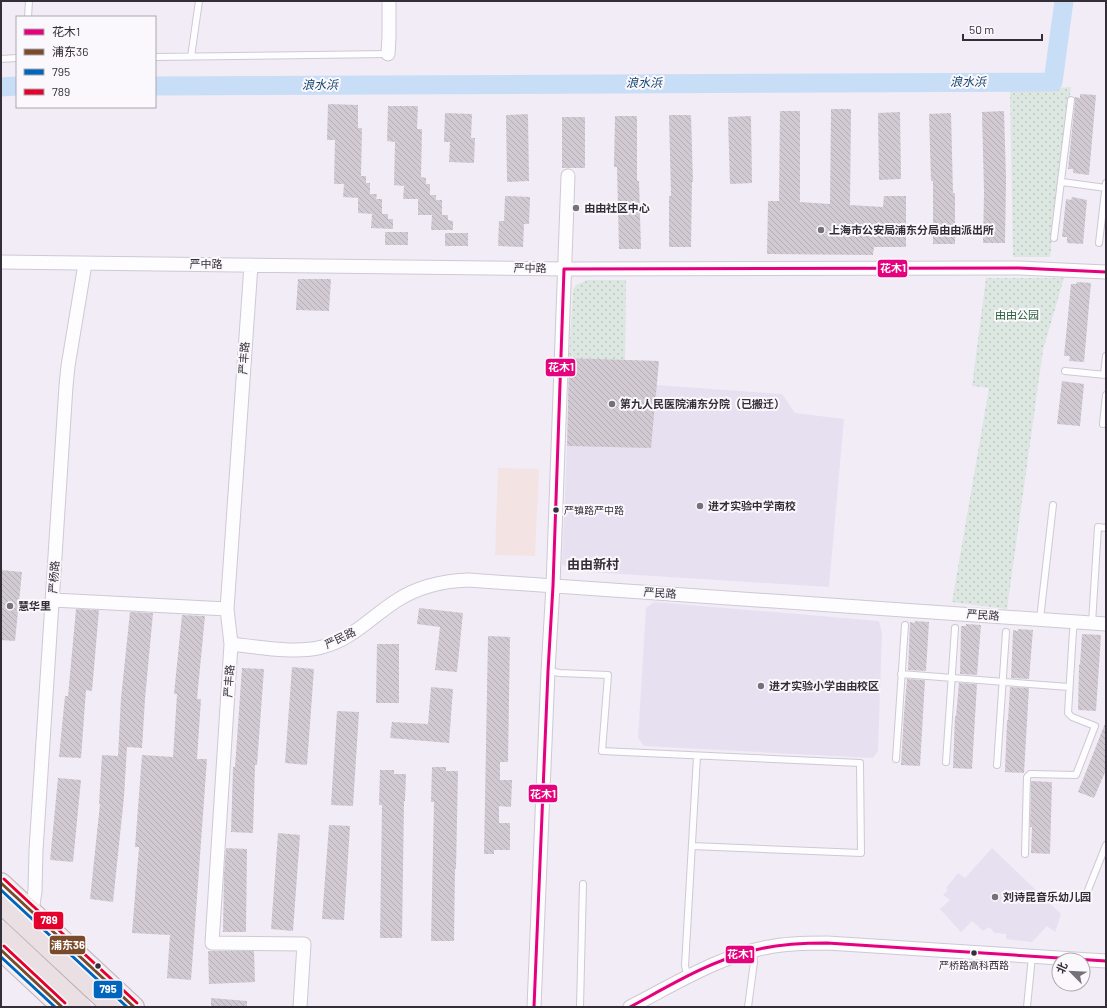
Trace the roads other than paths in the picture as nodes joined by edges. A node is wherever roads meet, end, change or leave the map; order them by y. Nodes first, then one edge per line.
1 (28, 1) edge
2 (199, 1) edge
3 (389, 1) edge
4 (28, 16) edge
5 (388, 54) joint
6 (191, 57) junction
7 (16, 58) edge
8 (156, 58) edge
9 (1, 59) edge
10 (1071, 100) dead end
11 (568, 176) dead end
12 (1062, 182) junction
13 (1106, 186) edge
14 (1054, 238) dead end
15 (1099, 243) dead end
16 (1, 262) edge
17 (85, 264) junction
18 (251, 265) junction
19 (564, 269) junction
20 (1106, 272) edge
21 (1106, 356) edge
22 (1065, 371) dead end
23 (1105, 375) edge
24 (1106, 395) edge
25 (1103, 424) dead end
26 (1053, 505) dead end
27 (1106, 528) edge
28 (553, 586) junction
29 (53, 600) junction
30 (227, 609) junction
31 (1040, 619) junction
32 (1075, 622) junction
33 (1092, 623) junction
34 (1106, 624) edge
35 (905, 625) dead end
36 (955, 628) dead end
37 (1006, 632) dead end
38 (231, 644) junction
39 (548, 671) junction
40 (901, 674) junction
41 (952, 678) junction
42 (1003, 682) junction
43 (1069, 687) junction
44 (698, 756) junction
45 (896, 758) dead end
46 (946, 762) dead end
47 (997, 765) dead end
48 (1106, 845) edge
49 (692, 846) junction
50 (1025, 854) dead end
51 (1, 883) edge
52 (583, 884) dead end
53 (1088, 890) dead end
54 (1, 902) edge
55 (32, 912) junction
56 (1, 934) edge
57 (753, 950) junction
58 (8, 956) edge
59 (1032, 956) junction
60 (1106, 961) edge
61 (688, 977) junction
62 (62, 1007) edge
63 (80, 1007) edge
64 (114, 1007) edge
65 (134, 1007) edge
66 (300, 1007) edge
67 (534, 1007) edge
68 (580, 1007) edge
69 (630, 1007) edge
70 (748, 1007) edge
71 (1027, 1007) edge

1 - 4 lane
2 - 6 lane
3 - 5 street
5 - 6 lane
6 - 8 lane
7 - 9 lane
10 - 12 lane
11 - 19 street
12 - 13 lane
12 - 14 lane
13 - 15 lane
16 - 17 street, 严中路
17 - 18 street, 严中路
17 - 29 street, 严杨路
18 - 19 street, 严中路
18 - 30 street, 严丰路
19 - 20 street, 严中路
19 - 28 street
21 - 23 lane
22 - 23 lane
24 - 25 lane
26 - 31 lane
27 - 33 lane
28 - 31 street, 严民路
28 - 38 street, 严民路
28 - 39 street
29 - 30 street
29 - 55 street, 严杨路
30 - 38 street, 严丰路
31 - 32 street, 严民路
32 - 33 street, 严民路
32 - 43 lane
33 - 34 street, 严民路
35 - 40 lane
36 - 41 lane
37 - 42 lane
38 - 66 street, 严丰路
39 - 44 lane
39 - 67 street
40 - 41 lane
40 - 45 lane
41 - 42 lane
41 - 46 lane
42 - 43 lane
42 - 47 lane
43 - 50 lane
44 - 49 lane
44 - 49 lane
48 - 53 lane
49 - 61 lane
51 - 55 main road
52 - 68 lane
54 - 64 highway, bridge
55 - 58 street, 严杨路
55 - 65 main road
56 - 63 highway, bridge
57 - 59 street
57 - 61 street
57 - 70 lane
58 - 62 main road
59 - 60 street
59 - 71 lane
61 - 69 street

